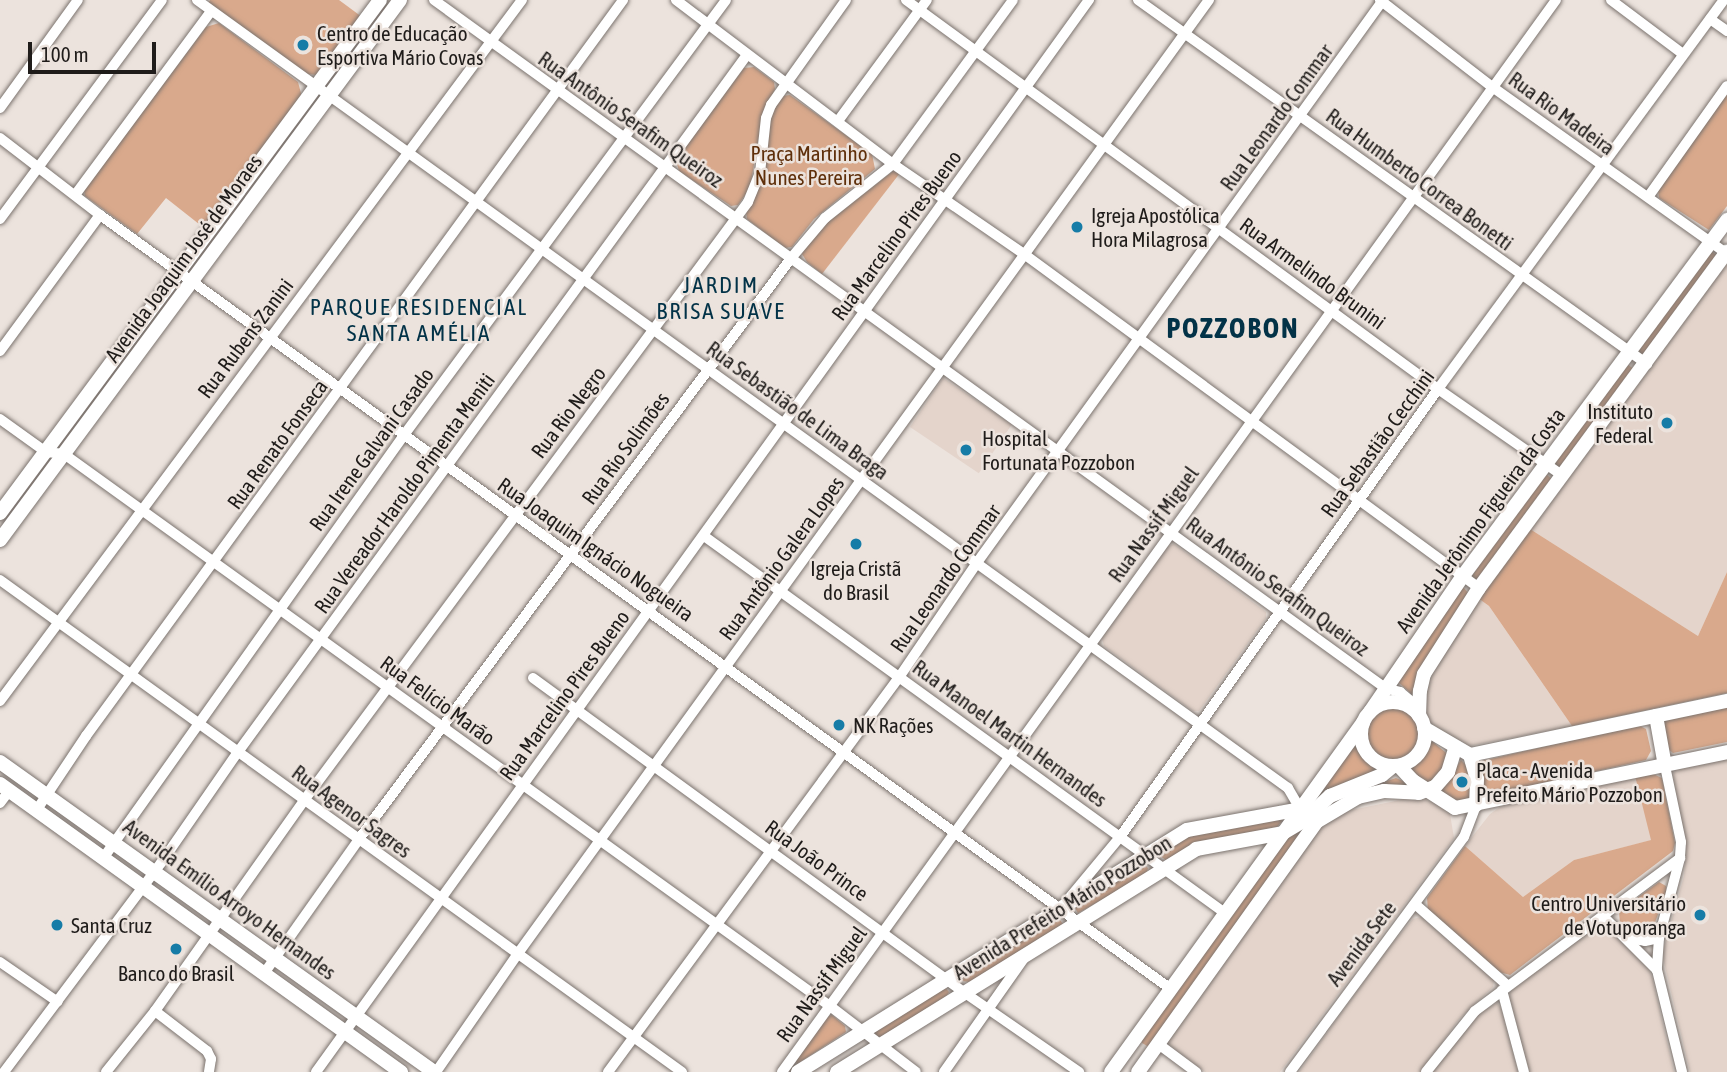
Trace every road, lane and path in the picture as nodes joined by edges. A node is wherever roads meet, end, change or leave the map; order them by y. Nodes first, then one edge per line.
1 (78, 0) edge
2 (162, 0) edge
3 (197, 0) edge
4 (380, 0) edge
5 (400, 0) edge
6 (434, 0) edge
7 (522, 0) edge
8 (623, 0) edge
9 (676, 0) edge
10 (726, 0) edge
11 (845, 0) edge
12 (906, 0) edge
13 (927, 0) edge
14 (1013, 0) edge
15 (1089, 0) edge
16 (1138, 0) edge
17 (1209, 0) edge
18 (1382, 0) edge
19 (1556, 0) edge
20 (1611, 0) edge
21 (1724, 0) edge
22 (919, 10) junction
23 (211, 11) junction
24 (1710, 19) junction
25 (709, 25) junction
26 (1727, 31) edge
27 (1186, 32) junction
28 (489, 41) junction
29 (976, 52) junction
30 (1683, 54) junction
31 (746, 56) junction
32 (786, 83) junction
33 (316, 86) junction
34 (1491, 86) junction
35 (1727, 86) edge
36 (1025, 87) junction
37 (556, 90) junction
38 (329, 97) junction
39 (0, 108) edge
40 (1302, 116) junction
41 (838, 121) junction
42 (0, 138) edge
43 (626, 138) junction
44 (1104, 144) junction
45 (408, 153) junction
46 (893, 164) junction
47 (1602, 166) junction
48 (666, 167) junction
49 (38, 168) junction
50 (75, 195) junction
51 (1413, 196) junction
52 (1648, 197) junction
53 (945, 200) junction
54 (474, 201) junction
55 (100, 215) junction
56 (736, 218) junction
57 (0, 219) edge
58 (1727, 220) edge
59 (1219, 228) junction
60 (1711, 241) junction
61 (541, 251) junction
62 (1726, 253) edge
63 (1024, 254) junction
64 (792, 257) junction
65 (178, 271) junction
66 (1523, 278) junction
67 (193, 279) junction
68 (583, 279) junction
69 (1332, 309) junction
70 (865, 312) junction
71 (654, 328) junction
72 (269, 336) junction
73 (1140, 340) junction
74 (0, 351) edge
75 (1629, 354) junction
76 (1647, 364) junction
77 (708, 368) junction
78 (942, 368) junction
79 (340, 388) junction
80 (1438, 389) junction
81 (0, 419) edge
82 (1250, 421) junction
83 (784, 422) junction
84 (404, 435) junction
85 (1058, 451) junction
86 (46, 452) junction
87 (64, 454) junction
88 (1546, 465) junction
89 (446, 466) junction
90 (1563, 476) junction
91 (861, 479) junction
92 (1358, 502) junction
93 (142, 510) junction
94 (0, 513) edge
95 (516, 514) junction
96 (1171, 532) junction
97 (704, 536) junction
98 (0, 540) edge
99 (571, 554) junction
100 (215, 563) junction
101 (976, 564) junction
102 (1462, 577) junction
103 (0, 580) edge
104 (1479, 588) junction
105 (780, 592) junction
106 (280, 609) junction
107 (650, 610) junction
108 (1281, 612) junction
109 (59, 621) junction
110 (322, 639) junction
111 (1090, 644) junction
112 (727, 666) junction
113 (132, 675) junction
114 (900, 676) junction
115 (533, 678) dead end
116 (388, 688) junction
117 (1385, 688) junction
118 (0, 701) edge
119 (1727, 701) edge
120 (577, 710) junction
121 (1656, 716) junction
122 (1366, 717) junction
123 (1419, 718) junction
124 (197, 723) junction
125 (1198, 724) junction
126 (444, 727) junction
127 (1455, 749) junction
128 (844, 751) junction
129 (238, 752) junction
130 (1727, 752) edge
131 (1470, 755) junction
132 (1007, 757) junction
133 (0, 762) edge
134 (653, 766) junction
135 (1395, 766) junction
136 (1665, 766) junction
137 (522, 784) junction
138 (5, 787) edge
139 (1427, 790) junction
140 (48, 795) junction
141 (305, 799) junction
142 (0, 803) edge
143 (1476, 805) junction
144 (38, 808) junction
145 (1455, 808) junction
146 (1300, 809) junction
147 (955, 831) junction
148 (1283, 833) junction
149 (1120, 837) junction
150 (1464, 837) junction
151 (359, 839) junction
152 (115, 842) junction
153 (600, 842) junction
154 (772, 850) junction
155 (1145, 855) junction
156 (104, 857) junction
157 (1681, 858) junction
158 (1164, 868) junction
159 (154, 870) junction
160 (144, 885) junction
161 (441, 898) junction
162 (1415, 904) junction
163 (1061, 908) junction
164 (1225, 913) junction
165 (219, 916) junction
166 (1602, 916) junction
167 (1080, 921) junction
168 (716, 925) junction
169 (883, 932) junction
170 (209, 933) junction
171 (1627, 938) junction
172 (1659, 938) junction
173 (519, 952) junction
174 (1027, 953) junction
175 (275, 958) junction
176 (0, 962) edge
177 (1657, 970) junction
178 (265, 972) junction
179 (946, 979) junction
180 (1504, 988) junction
181 (1171, 989) junction
182 (965, 993) junction
183 (58, 1002) junction
184 (830, 1006) junction
185 (990, 1010) junction
186 (155, 1011) junction
187 (356, 1015) junction
188 (346, 1030) junction
189 (860, 1031) junction
190 (634, 1037) junction
191 (1133, 1042) junction
192 (878, 1046) junction
193 (1154, 1049) junction
194 (4, 1070) edge
195 (106, 1072) edge
196 (209, 1072) edge
197 (316, 1072) edge
198 (401, 1072) edge
199 (435, 1072) edge
200 (608, 1072) edge
201 (682, 1072) edge
202 (782, 1072) edge
203 (798, 1072) edge
204 (837, 1072) edge
205 (916, 1072) edge
206 (944, 1072) edge
207 (1079, 1072) edge
208 (1111, 1072) edge
209 (1138, 1072) edge
210 (1196, 1072) edge
211 (1290, 1072) edge
212 (1426, 1072) edge
213 (1524, 1072) edge
214 (1682, 1072) edge

1 - 39 street
2 - 49 street
3 - 23 street, Rua Sebastião de Lima Braga
4 - 33 main road, Avenida Joaquim José de Moraes
5 - 38 main road, Avenida Joaquim José de Moraes
6 - 28 street, Rua Antônio Serafim Queiroz
7 - 28 street, Rua Rubens Zanini
8 - 37 street, Rua Renato Fonseca
9 - 25 street
10 - 25 street, Rua Irene Galvani Casado
11 - 32 street, Rua Rio Negro
12 - 22 street, Rua Armelindo Brunini
13 - 22 street
14 - 29 street, Rua Rio Solimões
15 - 36 street, Rua Marcelino Pires Bueno
16 - 27 street, Rua Humberto Correa Bonetti
17 - 27 street, Rua Antônio Galera Lopes
18 - 34 street, Rua Rio Madeira
18 - 40 street, Rua Leonardo Commar
19 - 34 street, Rua Nassif Miguel
20 - 30 street
21 - 24 street, Rua Sebastião Cecchini
22 - 29 street, Rua Armelindo Brunini
22 - 41 street
23 - 33 street, Rua Sebastião de Lima Braga
23 - 50 street
24 - 26 street
24 - 30 street, Rua Sebastião Cecchini
25 - 31 street
25 - 43 street, Rua Irene Galvani Casado
27 - 40 street, Rua Humberto Correa Bonetti
27 - 44 street, Rua Antônio Galera Lopes
28 - 37 street, Rua Antônio Serafim Queiroz
28 - 45 street, Rua Rubens Zanini
29 - 36 street, Rua Armelindo Brunini
29 - 46 street, Rua Rio Solimões
30 - 47 street, Rua Sebastião Cecchini
31 - 32 street
31 - 48 street, Rua Vereador Haroldo Pimenta Meniti
32 - 41 street
32 - 56 street, Rua Rio Negro
33 - 38 street, Rua Sebastião de Lima Braga
33 - 65 main road, Avenida Joaquim José de Moraes
34 - 47 street, Rua Rio Madeira
34 - 51 street, Rua Nassif Miguel
35 - 52 street
36 - 44 street, Rua Armelindo Brunini
36 - 53 street, Rua Marcelino Pires Bueno
37 - 43 street, Rua Antônio Serafim Queiroz
37 - 54 street, Rua Renato Fonseca
38 - 45 street, Rua Sebastião de Lima Braga
38 - 67 main road, Avenida Joaquim José de Moraes
40 - 51 street, Rua Humberto Correa Bonetti
40 - 59 street, Rua Leonardo Commar
41 - 46 street
42 - 49 street, Rua Joaquim Ignácio Nogueira
43 - 48 street, Rua Antônio Serafim Queiroz
43 - 61 street, Rua Irene Galvani Casado
44 - 59 street, Rua Armelindo Brunini
44 - 63 street, Rua Antônio Galera Lopes
45 - 54 street, Rua Sebastião de Lima Braga
45 - 72 street, Rua Rubens Zanini
46 - 53 street
46 - 64 street, Rua Rio Solimões
47 - 52 street, Rua Rio Madeira
47 - 66 street, Rua Sebastião Cecchini
48 - 56 street, Rua Antônio Serafim Queiroz
48 - 68 street, Rua Vereador Haroldo Pimenta Meniti
49 - 50 street, Rua Joaquim Ignácio Nogueira
49 - 57 street
50 - 55 street, Rua Joaquim Ignácio Nogueira
51 - 66 street, Rua Humberto Correa Bonetti
51 - 69 street, Rua Nassif Miguel
52 - 60 street, Rua Rio Madeira
53 - 63 street
53 - 70 street, Rua Marcelino Pires Bueno
54 - 61 street, Rua Sebastião de Lima Braga
54 - 79 street, Rua Renato Fonseca
55 - 65 street, Rua Joaquim Ignácio Nogueira
55 - 74 street
56 - 64 street, Rua Antônio Serafim Queiroz
56 - 71 street, Rua Rio Negro
58 - 60 main road, Avenida Jerônimo Figueira da Costa
59 - 69 street, Rua Armelindo Brunini
59 - 73 street, Rua Leonardo Commar
60 - 62 street, Rua Rio Madeira
60 - 75 main road, Avenida Jerônimo Figueira da Costa
61 - 68 street, Rua Sebastião de Lima Braga
61 - 84 street, Rua Irene Galvani Casado
62 - 76 main road, Avenida Jerônimo Figueira da Costa
63 - 73 street
63 - 78 street, Rua Antônio Galera Lopes
64 - 70 street, Rua Antônio Serafim Queiroz
64 - 77 street, Rua Rio Solimões
65 - 67 street, Rua Joaquim Ignácio Nogueira
65 - 86 main road, Avenida Joaquim José de Moraes
66 - 75 street, Rua Humberto Correa Bonetti
66 - 80 street, Rua Sebastião Cecchini
67 - 72 street, Rua Joaquim Ignácio Nogueira
67 - 87 main road, Avenida Joaquim José de Moraes
68 - 71 street, Rua Sebastião de Lima Braga
68 - 89 street, Rua Vereador Haroldo Pimenta Meniti
69 - 80 street, Rua Armelindo Brunini
69 - 82 street, Rua Nassif Miguel
70 - 78 street, Rua Antônio Serafim Queiroz
70 - 83 street, Rua Marcelino Pires Bueno
71 - 77 street, Rua Sebastião de Lima Braga
71 - 95 street, Rua Rio Negro
72 - 79 street, Rua Joaquim Ignácio Nogueira
72 - 93 street, Rua Rubens Zanini
73 - 82 street
73 - 85 street, Rua Leonardo Commar
75 - 76 street, Rua Humberto Correa Bonetti
75 - 88 main road, Avenida Jerônimo Figueira da Costa
76 - 90 main road, Avenida Jerônimo Figueira da Costa
77 - 83 street, Rua Sebastião de Lima Braga
77 - 99 street, Rua Rio Solimões
78 - 85 street, Rua Antônio Serafim Queiroz
78 - 91 street, Rua Antônio Galera Lopes
79 - 84 street, Rua Joaquim Ignácio Nogueira
79 - 100 street, Rua Renato Fonseca
80 - 88 street, Rua Armelindo Brunini
80 - 92 street, Rua Sebastião Cecchini
81 - 86 street, Rua Felício Marão
82 - 92 street
82 - 96 street, Rua Nassif Miguel
83 - 91 street, Rua Sebastião de Lima Braga
83 - 97 street, Rua Marcelino Pires Bueno
84 - 89 street, Rua Joaquim Ignácio Nogueira
84 - 106 street, Rua Irene Galvani Casado
85 - 96 street, Rua Antônio Serafim Queiroz
85 - 101 street, Rua Leonardo Commar
86 - 87 street, Rua Felício Marão
86 - 94 main road, Avenida Joaquim José de Moraes
87 - 93 street, Rua Felício Marão
87 - 98 main road, Avenida Joaquim José de Moraes
88 - 90 street, Rua Armelindo Brunini
88 - 102 main road, Avenida Jerônimo Figueira da Costa
89 - 95 street, Rua Joaquim Ignácio Nogueira
89 - 110 street, Rua Vereador Haroldo Pimenta Meniti
90 - 104 main road, Avenida Jerônimo Figueira da Costa
91 - 101 street, Rua Sebastião de Lima Braga
91 - 105 street, Rua Antônio Galera Lopes
92 - 102 street
92 - 108 street, Rua Sebastião Cecchini
93 - 100 street, Rua Felício Marão
93 - 109 street, Rua Rubens Zanini
95 - 99 street, Rua Joaquim Ignácio Nogueira
95 - 116 street, Rua Rio Negro
96 - 108 street, Rua Antônio Serafim Queiroz
96 - 111 street, Rua Nassif Miguel
97 - 105 street, Rua Manoel Martin Hernandes
97 - 107 street, Rua Marcelino Pires Bueno
99 - 107 street, Rua Joaquim Ignácio Nogueira
99 - 126 street, Rua Rio Solimões
100 - 106 street, Rua Felício Marão
100 - 113 street, Rua Renato Fonseca
101 - 111 street, Rua Sebastião de Lima Braga
101 - 114 street, Rua Leonardo Commar
102 - 104 street
102 - 117 main road, Avenida Jerônimo Figueira da Costa
103 - 109 street, Rua Agenor Sagres
104 - 123 main road, Avenida Jerônimo Figueira da Costa
105 - 112 street, Rua Antônio Galera Lopes
105 - 114 street, Rua Manoel Martin Hernandes
106 - 110 street, Rua Felício Marão
106 - 124 street, Rua Irene Galvani Casado
107 - 112 street, Rua Joaquim Ignácio Nogueira
107 - 120 street, Rua Marcelino Pires Bueno
108 - 117 street, Rua Antônio Serafim Queiroz
108 - 125 street, Rua Sebastião Cecchini
109 - 113 street, Rua Agenor Sagres
109 - 118 street, Rua Rubens Zanini
110 - 116 street, Rua Felício Marão
110 - 129 street, Rua Vereador Haroldo Pimenta Meniti
111 - 125 street, Rua Sebastião de Lima Braga
111 - 132 street, Rua Nassif Miguel
112 - 128 street, Rua Joaquim Ignácio Nogueira
112 - 134 street, Rua Antônio Galera Lopes
113 - 124 street, Rua Agenor Sagres
113 - 140 street, Rua Renato Fonseca
114 - 128 street, Rua Leonardo Commar
114 - 132 street, Rua Manoel Martin Hernandes
115 - 120 street, Rua João Prince
116 - 126 street, Rua Felício Marão
116 - 141 street, Rua Rio Negro
117 - 122 main road, Avenida Jerônimo Figueira da Costa
117 - 123 street, Rua Antônio Serafim Queiroz
119 - 121 main road
120 - 134 street, Rua João Prince
120 - 137 street, Rua Marcelino Pires Bueno
121 - 131 main road
121 - 136 main road
122 - 123 main road
122 - 135 main road
122 - 146 main road, Avenida Jerônimo Figueira da Costa
123 - 127 main road
123 - 135 main road
124 - 129 street, Rua Agenor Sagres
124 - 152 street, Rua Irene Galvani Casado
125 - 146 street, Rua Sebastião de Lima Braga
125 - 149 street, Rua Sebastião Cecchini
126 - 137 street, Rua Felício Marão
126 - 151 street, Rua Rio Solimões
127 - 131 main road
127 - 139 main road
128 - 147 street, Rua Joaquim Ignácio Nogueira
128 - 154 street, Rua Leonardo Commar
129 - 141 street, Rua Agenor Sagres
129 - 159 street, Rua Vereador Haroldo Pimenta Meniti
130 - 136 main road
131 - 143 main road
132 - 147 street, Rua Nassif Miguel
132 - 149 street, Rua Manoel Martin Hernandes
133 - 140 main road, Avenida Emílio Arroyo Hernandes
134 - 153 street, Rua Antônio Galera Lopes
134 - 154 street, Rua João Prince
135 - 139 main road
135 - 148 main road, Avenida Prefeito Mário Pozzobon
136 - 143 main road
136 - 157 street
137 - 153 street, Rua Felício Marão
137 - 161 street, Rua Marcelino Pires Bueno
138 - 142 street
138 - 144 main road, Avenida Emílio Arroyo Hernandes
139 - 145 main road
139 - 193 main road
140 - 144 street, Rua Renato Fonseca
140 - 152 main road, Avenida Emílio Arroyo Hernandes
141 - 151 street, Rua Agenor Sagres
141 - 165 street, Rua Rio Negro
143 - 145 main road
143 - 150 street, Avenida Sete
144 - 156 main road, Avenida Emílio Arroyo Hernandes
145 - 150 street
146 - 148 main road, Avenida Jerônimo Figueira da Costa
146 - 155 main road, Avenida Prefeito Mário Pozzobon
147 - 163 street, Rua Joaquim Ignácio Nogueira
147 - 169 street, Rua Nassif Miguel
148 - 158 main road, Avenida Prefeito Mário Pozzobon
148 - 164 main road, Avenida Jerônimo Figueira da Costa
149 - 155 street, Rua Manoel Martin Hernandes
149 - 163 street, Rua Sebastião Cecchini
150 - 162 street, Avenida Sete
151 - 161 street, Rua Agenor Sagres
151 - 175 street, Rua Rio Solimões
152 - 156 street, Rua Irene Galvani Casado
152 - 159 main road, Avenida Emílio Arroyo Hernandes
153 - 168 street, Rua Felício Marão
153 - 173 street, Rua Antônio Galera Lopes
154 - 168 street, Rua Leonardo Commar
154 - 169 street, Rua João Prince
155 - 158 street, Rua Manoel Martin Hernandes
155 - 163 main road, Avenida Prefeito Mário Pozzobon
156 - 160 main road, Avenida Emílio Arroyo Hernandes
157 - 166 street
157 - 172 street
158 - 164 street, Rua Manoel Martin Hernandes
158 - 167 main road, Avenida Prefeito Mário Pozzobon
159 - 160 street, Rua Vereador Haroldo Pimenta Meniti
159 - 165 main road, Avenida Emílio Arroyo Hernandes
160 - 170 main road, Avenida Emílio Arroyo Hernandes
160 - 183 street, Rua Vereador Haroldo Pimenta Meniti
161 - 173 street, Rua Agenor Sagres
161 - 187 street, Rua Marcelino Pires Bueno
162 - 180 street
162 - 211 street, Avenida Sete
163 - 167 street, Rua Joaquim Ignácio Nogueira
163 - 179 main road, Avenida Prefeito Mário Pozzobon
164 - 181 main road, Avenida Jerônimo Figueira da Costa
165 - 170 street, Rua Rio Negro
165 - 175 main road, Avenida Emílio Arroyo Hernandes
166 - 171 street
166 - 180 street
167 - 174 main road, Avenida Prefeito Mário Pozzobon
167 - 181 street, Rua Joaquim Ignácio Nogueira
168 - 184 street, Rua Felício Marão
168 - 190 street, Rua Leonardo Commar
169 - 179 street, Rua João Prince
169 - 184 street, Rua Nassif Miguel
170 - 178 main road, Avenida Emílio Arroyo Hernandes
170 - 186 street, Rua Rio Negro
171 - 172 street
171 - 177 street
172 - 177 street
173 - 190 street, Rua Agenor Sagres
173 - 199 street, Rua Antônio Galera Lopes
174 - 182 main road, Avenida Prefeito Mário Pozzobon
174 - 185 street
175 - 178 street, Rua Rio Solimões
175 - 187 main road, Avenida Emílio Arroyo Hernandes
176 - 183 street
177 - 214 street
178 - 188 main road, Avenida Emílio Arroyo Hernandes
179 - 182 street, Rua João Prince
179 - 189 main road, Avenida Prefeito Mário Pozzobon
180 - 212 street
180 - 213 street
181 - 191 main road, Avenida Jerônimo Figueira da Costa
182 - 185 street, Rua João Prince
182 - 192 main road, Avenida Prefeito Mário Pozzobon
183 - 194 street, Rua Vereador Haroldo Pimenta Meniti
184 - 189 street, Rua Felício Marão
184 - 202 street, Rua Nassif Miguel
185 - 206 street
185 - 207 street, Rua João Prince
186 - 195 street, Rua Rio Negro
186 - 196 street
187 - 188 street, Rua Marcelino Pires Bueno
187 - 199 main road, Avenida Emílio Arroyo Hernandes
188 - 197 street, Rua Marcelino Pires Bueno
188 - 198 main road, Avenida Emílio Arroyo Hernandes
189 - 192 street, Rua Felício Marão
189 - 203 main road, Avenida Prefeito Mário Pozzobon
190 - 200 street, Rua Leonardo Commar
190 - 201 street, Rua Agenor Sagres
191 - 193 main road
191 - 208 main road, Avenida Jerônimo Figueira da Costa
192 - 204 main road, Avenida Prefeito Mário Pozzobon
192 - 205 street, Rua Felício Marão
193 - 209 main road
193 - 210 street

